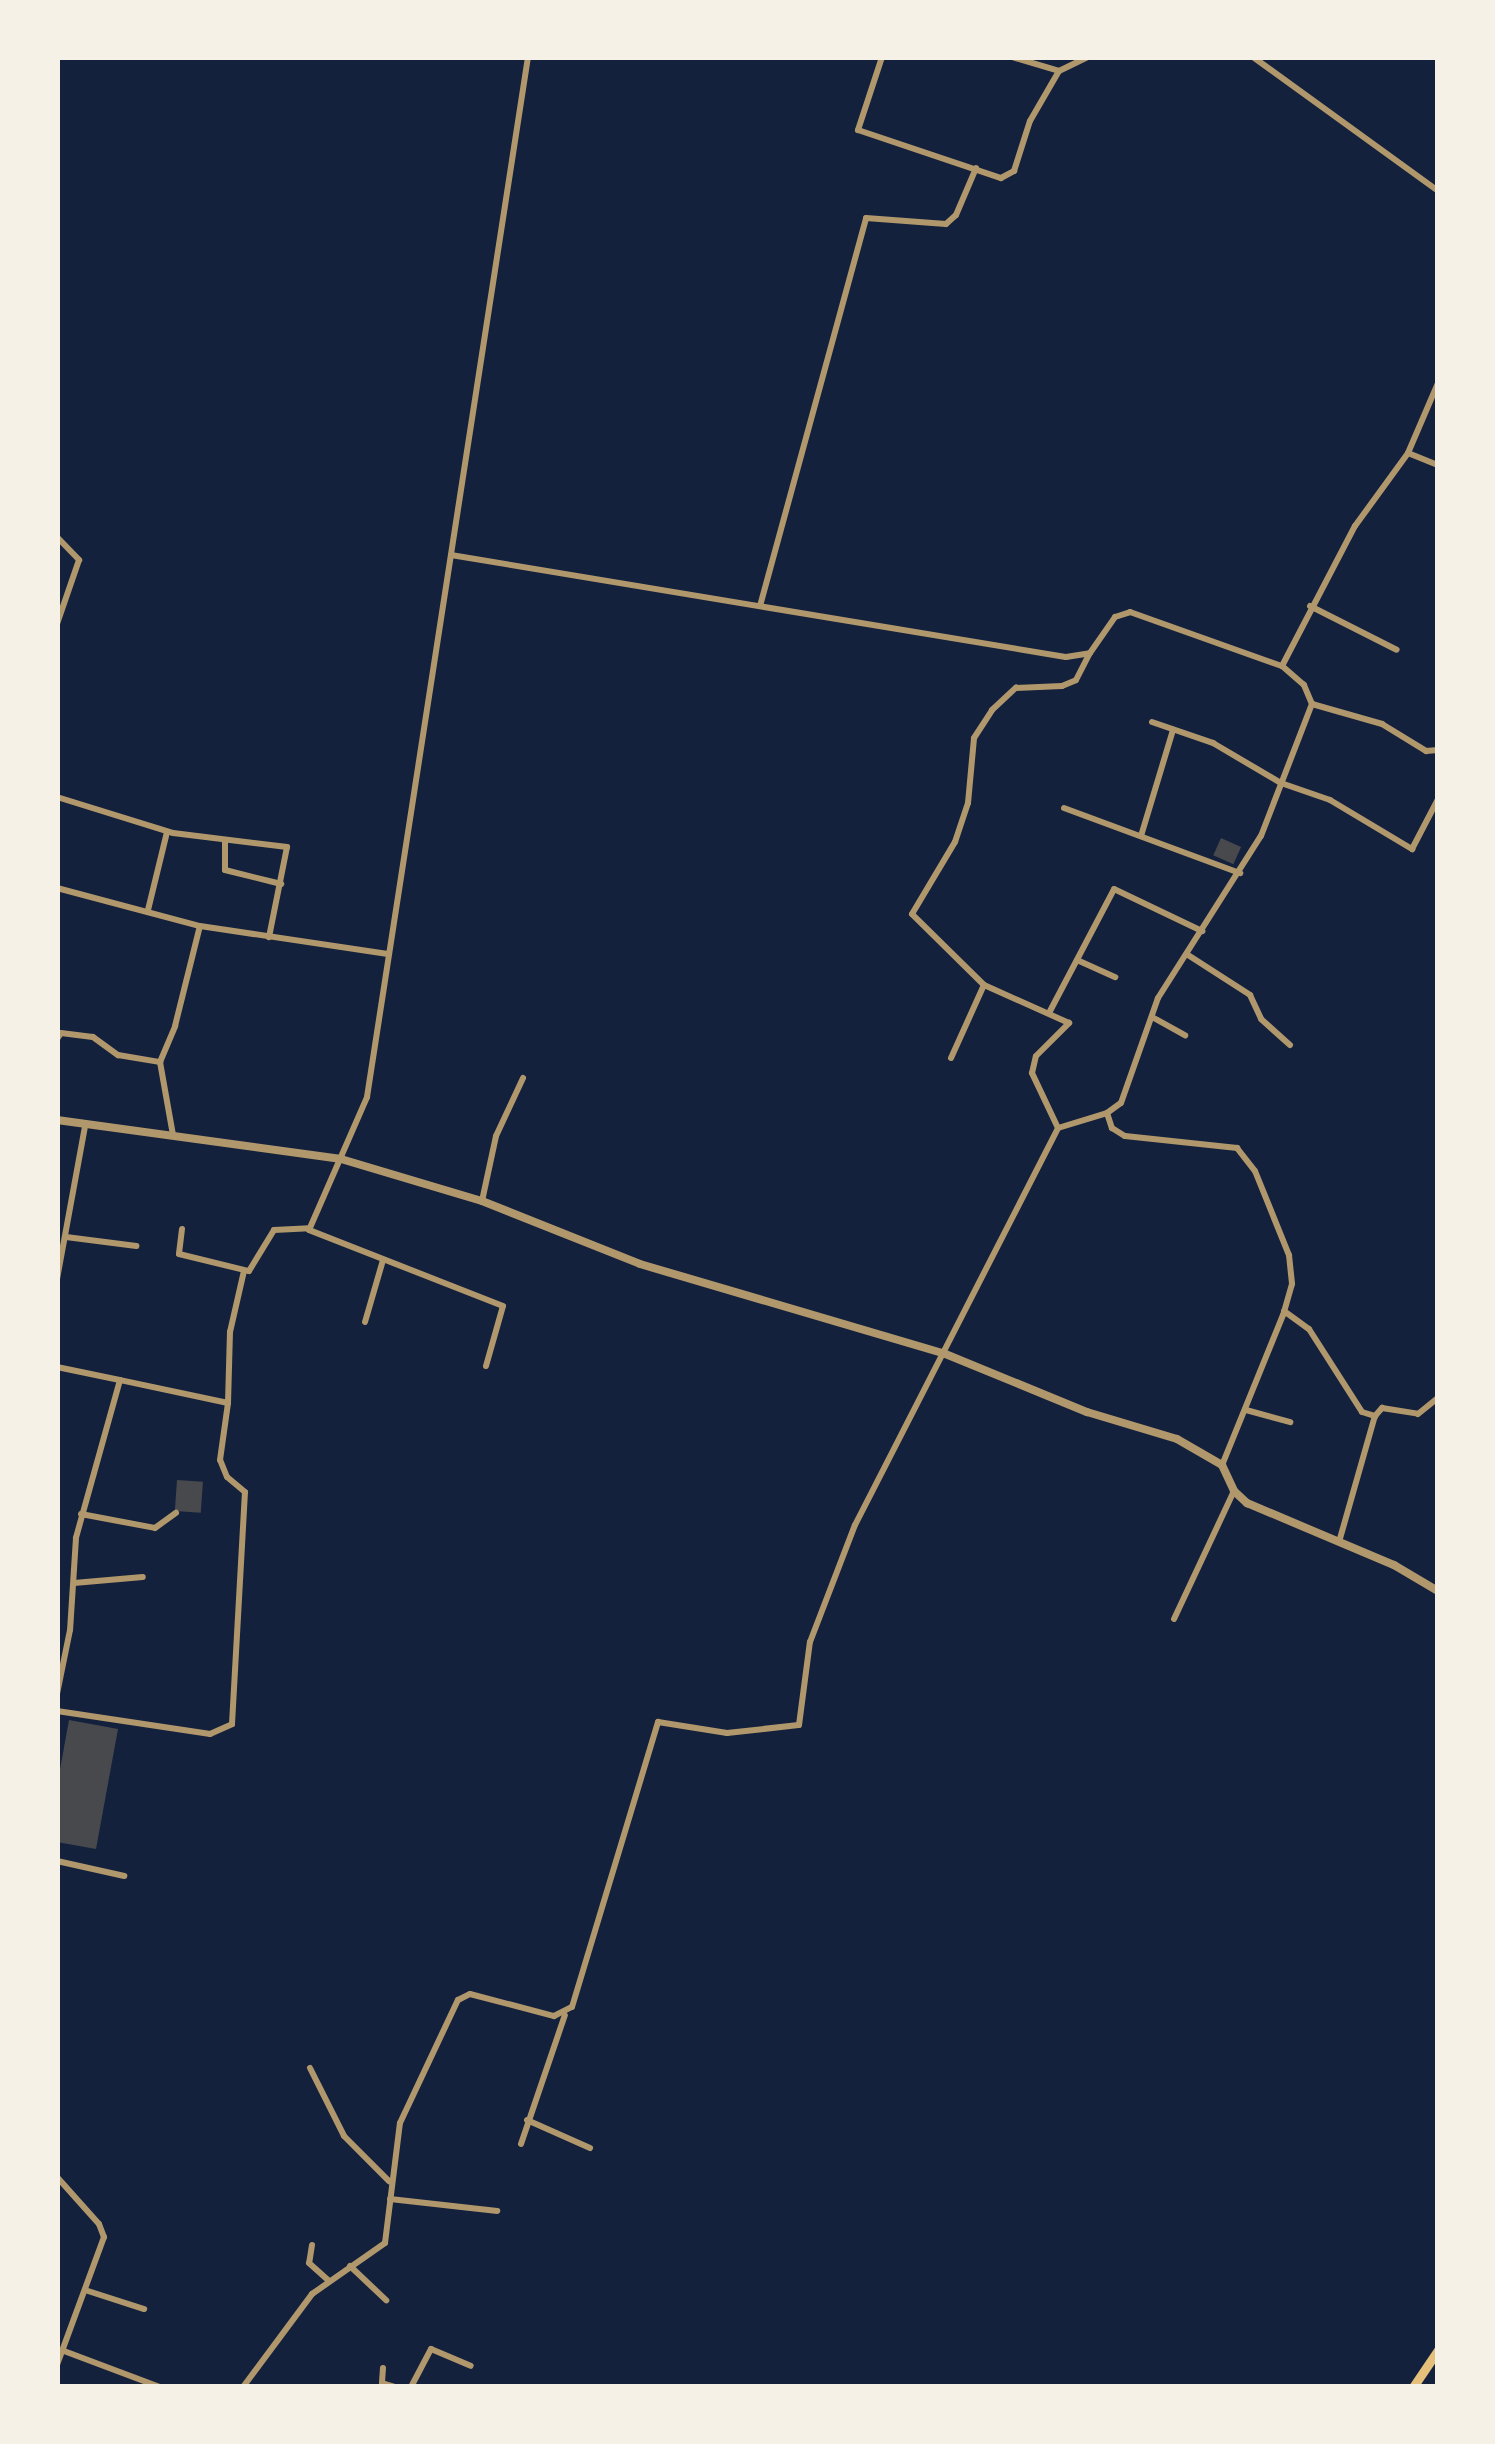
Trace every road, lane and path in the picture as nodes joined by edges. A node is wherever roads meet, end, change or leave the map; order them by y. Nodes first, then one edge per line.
1 (529, 57) edge
2 (882, 57) edge
3 (1012, 57) edge
4 (1088, 57) edge
5 (1253, 57) edge
6 (1058, 71) junction
7 (976, 168) junction
8 (1438, 191) edge
9 (1438, 383) edge
10 (1408, 453) junction
11 (1438, 465) edge
12 (58, 537) edge
13 (451, 555) junction
14 (760, 606) junction
15 (1310, 606) junction
16 (57, 624) edge
17 (1397, 650) dead end
18 (1090, 652) junction
19 (1282, 666) junction
20 (1312, 704) junction
21 (1152, 722) dead end
22 (1174, 730) junction
23 (1438, 751) edge
24 (1281, 783) junction
25 (57, 797) edge
26 (1438, 799) edge
27 (1064, 808) dead end
28 (167, 831) junction
29 (1141, 836) junction
30 (222, 839) junction
31 (1240, 873) junction
32 (281, 884) junction
33 (57, 889) edge
34 (148, 910) junction
35 (200, 926) junction
36 (1202, 932) junction
37 (269, 937) junction
38 (390, 954) junction
39 (1187, 955) junction
40 (1077, 960) junction
41 (1115, 977) dead end
42 (984, 985) junction
43 (1048, 1013) junction
44 (1152, 1017) junction
45 (1185, 1035) dead end
46 (57, 1039) edge
47 (1290, 1045) dead end
48 (951, 1058) dead end
49 (160, 1062) junction
50 (523, 1078) dead end
51 (1107, 1113) junction
52 (57, 1120) edge
53 (85, 1127) junction
54 (1058, 1128) junction
55 (173, 1136) junction
56 (341, 1159) junction
57 (482, 1201) junction
58 (309, 1228) junction
59 (182, 1229) dead end
60 (66, 1237) junction
61 (136, 1246) dead end
62 (383, 1260) junction
63 (244, 1271) junction
64 (57, 1279) edge
65 (1284, 1311) junction
66 (365, 1322) dead end
67 (943, 1353) junction
68 (486, 1366) dead end
69 (57, 1367) edge
70 (120, 1380) junction
71 (1438, 1398) edge
72 (228, 1403) junction
73 (1246, 1410) junction
74 (1375, 1416) junction
75 (1290, 1422) dead end
76 (1222, 1466) junction
77 (1234, 1491) junction
78 (176, 1513) dead end
79 (81, 1514) junction
80 (1340, 1542) junction
81 (143, 1577) dead end
82 (74, 1583) junction
83 (1438, 1591) edge
84 (1174, 1619) dead end
85 (57, 1646) edge
86 (66, 1650) junction
87 (57, 1694) edge
88 (57, 1711) edge
89 (57, 1861) edge
90 (124, 1876) dead end
91 (565, 2015) junction
92 (310, 2068) dead end
93 (527, 2120) junction
94 (520, 2144) dead end
95 (590, 2148) dead end
96 (57, 2177) edge
97 (390, 2182) junction
98 (390, 2198) junction
99 (497, 2211) dead end
100 (312, 2245) dead end
101 (350, 2266) junction
102 (328, 2281) junction
103 (88, 2291) junction
104 (386, 2300) dead end
105 (144, 2309) dead end
106 (1438, 2350) edge
107 (64, 2351) junction
108 (57, 2365) edge
109 (471, 2366) dead end
110 (383, 2368) dead end
111 (160, 2387) edge
112 (242, 2387) edge
113 (395, 2387) edge
114 (411, 2387) edge
115 (1414, 2387) edge

1 - 13 street
2 - 7 street
3 - 6 street
4 - 6 street
5 - 8 street
6 - 7 street
7 - 14 street
9 - 10 street
10 - 11 street
10 - 15 street
12 - 16 street
13 - 14 street
13 - 38 street
14 - 18 street
15 - 17 street
15 - 19 street
18 - 19 street
18 - 42 street
19 - 20 street
20 - 23 street
20 - 24 street
21 - 22 street
22 - 24 street
22 - 29 street
24 - 26 street
24 - 31 street
25 - 28 street
27 - 29 street
28 - 30 street
28 - 34 street
29 - 31 street
30 - 32 street
30 - 32 street
31 - 36 street
32 - 37 street
33 - 34 street
34 - 35 street
35 - 37 street
35 - 49 street
36 - 39 street
36 - 40 street
37 - 38 street
38 - 56 street
39 - 44 street
39 - 47 street
40 - 41 street
40 - 43 street
42 - 43 street
42 - 48 street
43 - 54 street
44 - 45 street
44 - 51 street
46 - 49 street
49 - 55 street
50 - 57 street
51 - 54 street
51 - 65 street
52 - 53 street
53 - 55 street
53 - 60 street
54 - 67 street
55 - 56 street
56 - 57 street
56 - 58 street
57 - 67 street
58 - 62 street
58 - 63 street
59 - 63 street
60 - 61 street
60 - 64 street
62 - 66 street
62 - 68 street
63 - 72 street
65 - 73 street
65 - 74 street
67 - 76 street
67 - 91 street
69 - 70 street
70 - 72 street
70 - 79 street
71 - 74 street
72 - 88 street
73 - 75 street
73 - 76 street
74 - 80 street
76 - 77 street
77 - 80 street
77 - 84 street
78 - 79 street
79 - 82 street
80 - 83 street
81 - 82 street
82 - 86 street
85 - 86 street
86 - 87 street
89 - 90 street
91 - 93 street
91 - 97 street
92 - 97 street
93 - 94 street
93 - 95 street
96 - 103 street
97 - 98 street
98 - 99 street
98 - 101 street
100 - 102 street
101 - 102 street
101 - 104 street
102 - 112 street
103 - 105 street
103 - 107 street
106 - 115 main road
107 - 108 street
107 - 111 street
109 - 114 street
110 - 113 street

